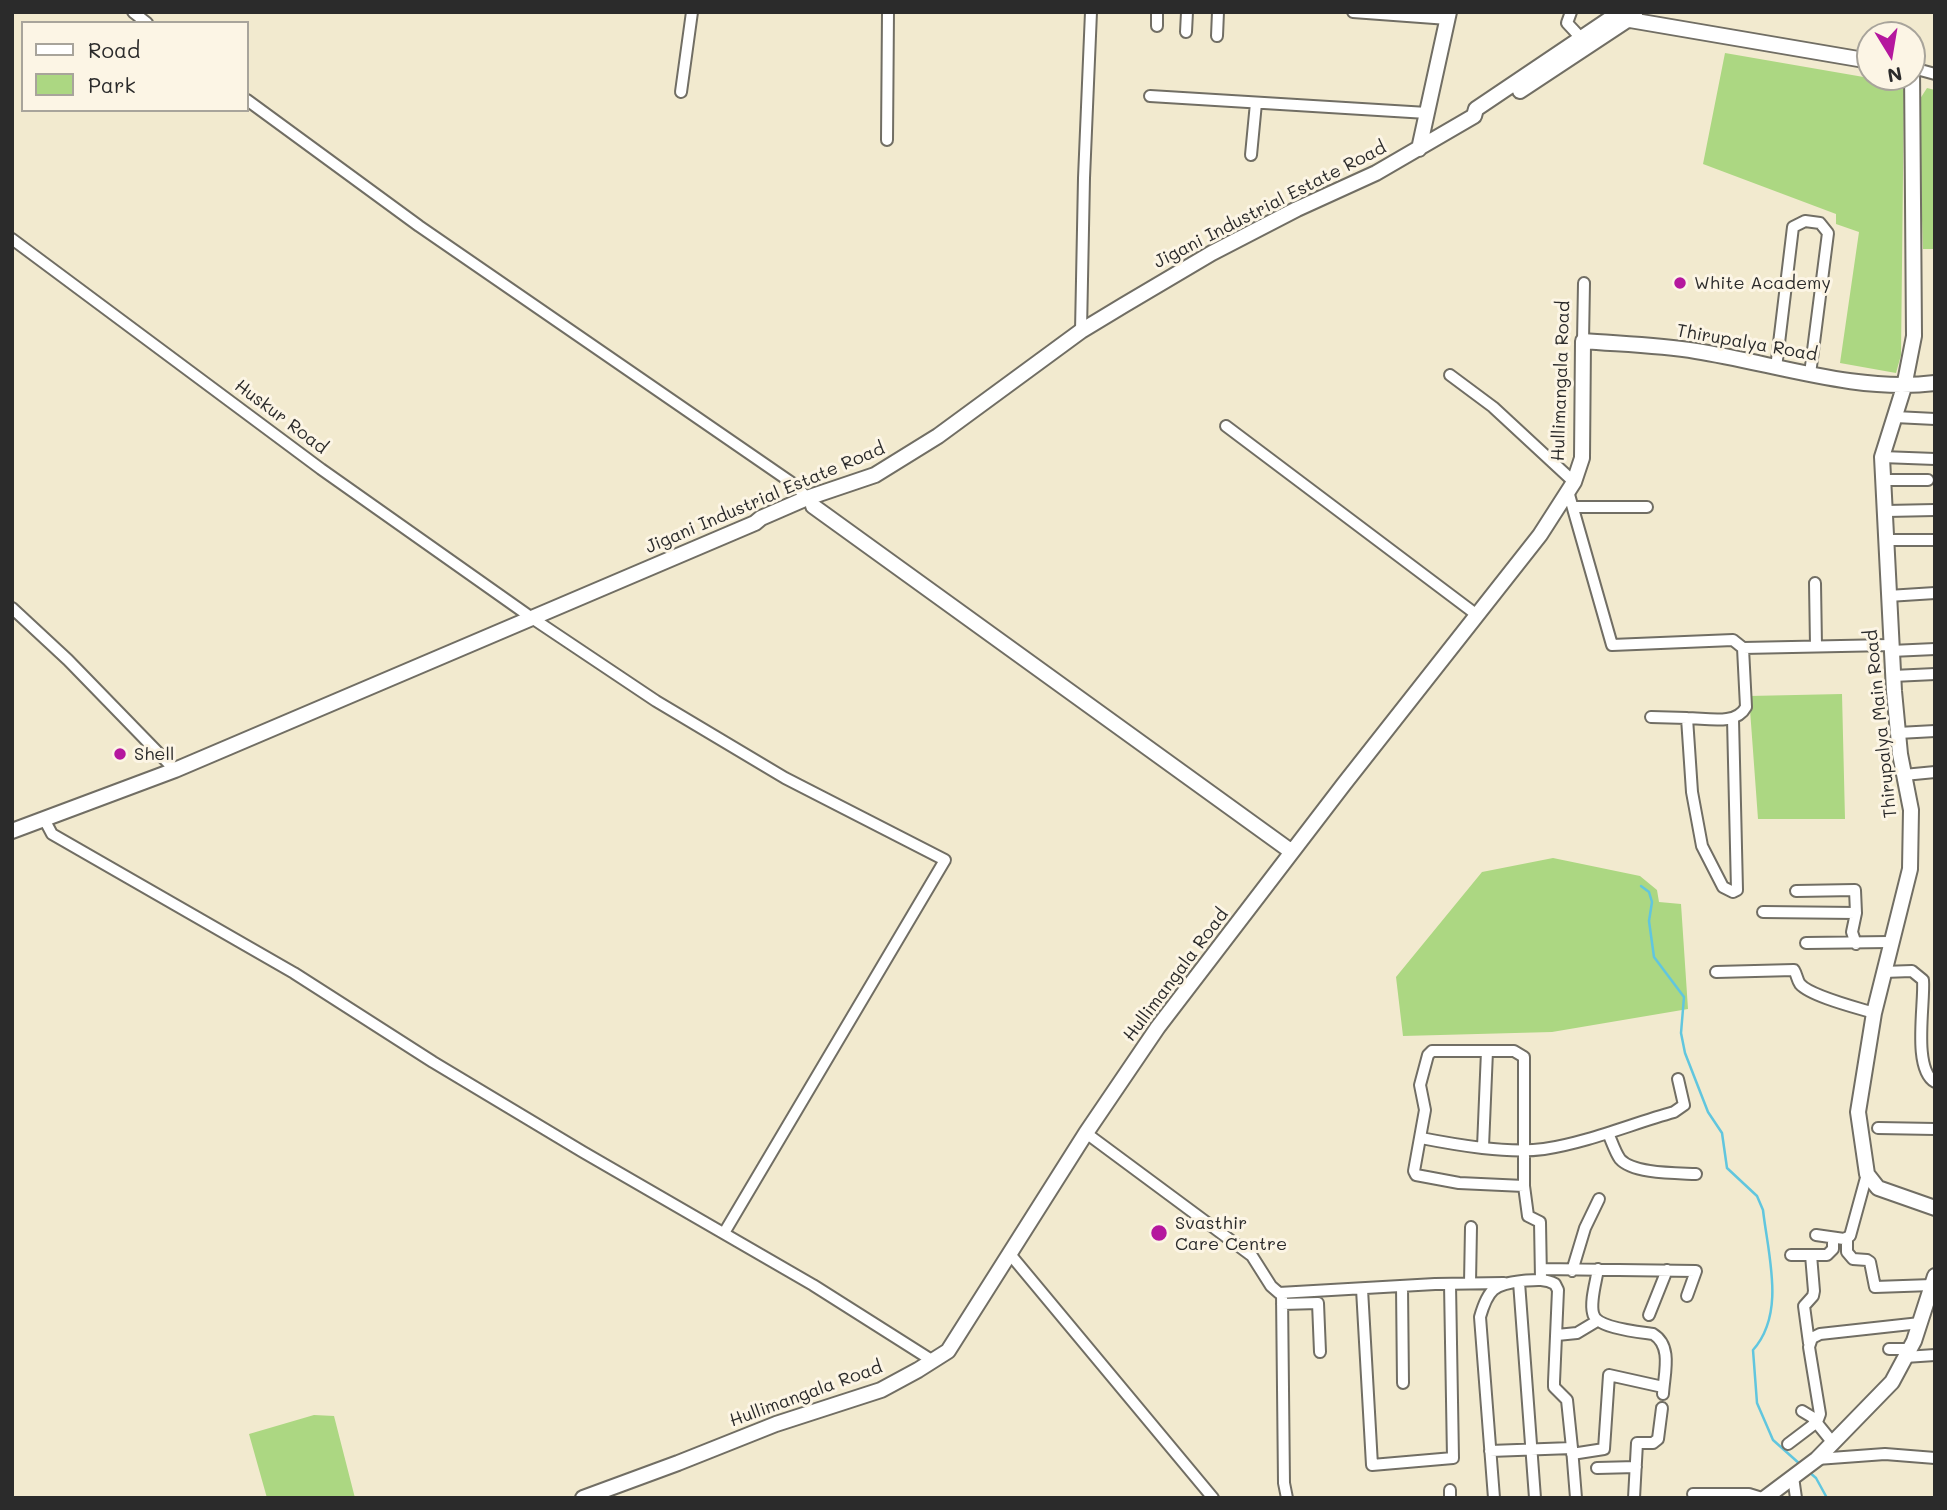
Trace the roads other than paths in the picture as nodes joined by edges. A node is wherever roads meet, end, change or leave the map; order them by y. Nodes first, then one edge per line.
1 (692, 12) edge
2 (888, 12) edge
3 (1091, 12) edge
4 (1157, 12) edge
5 (1187, 12) edge
6 (1218, 12) edge
7 (1353, 12) edge
8 (1571, 12) edge
9 (1628, 14) edge
10 (1448, 15) edge
11 (1157, 26) dead end
12 (1186, 32) dead end
13 (1217, 36) dead end
14 (1581, 38) junction
15 (1856, 58) edge
16 (1913, 91) edge
17 (681, 92) dead end
18 (1150, 96) dead end
19 (248, 101) edge
20 (1256, 103) junction
21 (1427, 113) junction
22 (1474, 116) junction
23 (887, 140) dead end
24 (1419, 149) junction
25 (1251, 155) dead end
26 (12, 239) edge
27 (1584, 283) dead end
28 (1081, 331) junction
29 (1583, 341) junction
30 (1776, 368) junction
31 (1810, 374) junction
32 (1450, 375) dead end
33 (1935, 383) edge
34 (1904, 387) junction
35 (1895, 417) junction
36 (1935, 419) edge
37 (1226, 426) dead end
38 (1882, 457) junction
39 (1935, 459) edge
40 (1883, 480) junction
41 (1928, 480) dead end
42 (1571, 487) junction
43 (810, 502) junction
44 (1573, 507) junction
45 (1647, 507) dead end
46 (1935, 510) edge
47 (1886, 511) junction
48 (1888, 540) junction
49 (1935, 540) edge
50 (1815, 583) dead end
51 (1935, 593) edge
52 (1888, 596) junction
53 (12, 608) edge
54 (1477, 615) junction
55 (532, 618) junction
56 (1816, 646) junction
57 (1743, 648) junction
58 (1891, 648) junction
59 (1935, 649) edge
60 (1935, 674) edge
61 (1893, 676) junction
62 (1651, 717) dead end
63 (1687, 718) junction
64 (1733, 719) junction
65 (1935, 732) edge
66 (1898, 733) junction
67 (175, 770) junction
68 (1935, 772) edge
69 (1904, 775) junction
70 (44, 819) junction
71 (12, 831) edge
72 (1292, 852) junction
73 (1796, 891) dead end
74 (1763, 912) dead end
75 (1856, 913) junction
76 (1890, 942) junction
77 (1806, 943) dead end
78 (1856, 944) junction
79 (1716, 972) dead end
80 (1884, 972) junction
81 (1874, 1013) junction
82 (1487, 1051) junction
83 (1678, 1080) dead end
84 (1935, 1082) edge
85 (1878, 1128) dead end
86 (1935, 1129) edge
87 (1086, 1133) junction
88 (1608, 1133) junction
89 (1421, 1138) junction
90 (1483, 1147) junction
91 (1524, 1150) junction
92 (1696, 1174) dead end
93 (1867, 1174) junction
94 (1524, 1186) junction
95 (1599, 1199) dead end
96 (1935, 1208) edge
97 (1471, 1227) dead end
98 (724, 1233) junction
99 (1816, 1235) dead end
100 (1833, 1238) junction
101 (1847, 1238) junction
102 (1009, 1253) junction
103 (1791, 1255) dead end
104 (1811, 1255) junction
105 (1598, 1269) junction
106 (1667, 1270) junction
107 (1572, 1271) junction
108 (1541, 1274) junction
109 (1933, 1280) edge
110 (1519, 1282) junction
111 (1470, 1283) junction
112 (1504, 1283) junction
113 (1450, 1284) junction
114 (1402, 1286) junction
115 (1362, 1289) junction
116 (1688, 1296) dead end
117 (1282, 1299) junction
118 (1930, 1308) edge
119 (1649, 1315) dead end
120 (1597, 1321) junction
121 (1920, 1324) junction
122 (1557, 1335) junction
123 (1809, 1343) junction
124 (1889, 1349) dead end
125 (1320, 1352) dead end
126 (1908, 1353) junction
127 (1935, 1355) edge
128 (933, 1361) junction
129 (1403, 1383) dead end
130 (1662, 1408) dead end
131 (1802, 1411) dead end
132 (1817, 1422) junction
133 (1833, 1443) junction
134 (1788, 1444) dead end
135 (1531, 1450) junction
136 (1490, 1451) junction
137 (1572, 1451) junction
138 (1935, 1458) edge
139 (1636, 1467) junction
140 (1597, 1468) dead end
141 (1805, 1468) junction
142 (1693, 1494) dead end
143 (583, 1498) edge
144 (1213, 1498) edge
145 (1287, 1498) edge
146 (1494, 1498) edge
147 (1535, 1498) edge
148 (1576, 1498) edge
149 (1634, 1498) edge
150 (1763, 1498) edge
151 (1796, 1498) edge

1 - 17 street
2 - 23 street
3 - 28 street
4 - 11 street
5 - 12 street
6 - 13 street
7 - 10 street
8 - 14 street
9 - 14 street, Jigani Industrial Estate Road
9 - 15 street
9 - 22 street
10 - 21 street
14 - 22 street, Jigani Industrial Estate Road
16 - 34 street, Thirupalya Main Road
18 - 20 street
19 - 43 street
20 - 21 street
20 - 25 street
21 - 24 street
22 - 24 street, Jigani Industrial Estate Road
24 - 28 street, Jigani Industrial Estate Road
26 - 55 street, Huskur Road
27 - 29 street, Hullimangala Road
28 - 43 street, Jigani Industrial Estate Road
29 - 30 street, Thirupalya Road
29 - 42 street, Hullimangala Road
30 - 31 street, Thirupalya Road
30 - 31 street
31 - 34 street, Thirupalya Road
32 - 42 street
33 - 34 street
34 - 35 street, Thirupalya Main Road
35 - 36 street
35 - 38 street, Thirupalya Main Road
37 - 54 street
38 - 39 street
38 - 40 street, Thirupalya Main Road
40 - 41 street
40 - 47 street, Thirupalya Main Road
42 - 44 street
42 - 54 street, Hullimangala Road
43 - 55 street, Jigani Industrial Estate Road
43 - 72 street
44 - 45 street
44 - 57 street
46 - 47 street
47 - 48 street, Thirupalya Main Road
48 - 49 street
48 - 52 street, Thirupalya Main Road
50 - 56 street
51 - 52 street
52 - 58 street, Thirupalya Main Road
53 - 67 street
54 - 72 street, Hullimangala Road
55 - 67 street, Jigani Industrial Estate Road
55 - 98 street, Huskur Road
56 - 57 street
56 - 58 street
57 - 64 street
58 - 59 street
58 - 61 street, Thirupalya Main Road
60 - 61 street
61 - 66 street, Thirupalya Main Road
62 - 63 street
63 - 64 street
63 - 64 street
65 - 66 street
66 - 69 street, Thirupalya Main Road
67 - 70 street, Jigani Industrial Estate Road
68 - 69 street
69 - 76 street, Thirupalya Main Road
70 - 71 street, Jigani Industrial Estate Road
70 - 98 street
72 - 87 street, Hullimangala Road
73 - 75 street
74 - 75 street
75 - 78 street
76 - 78 street
76 - 80 street, Thirupalya Main Road
77 - 78 street
79 - 81 street
80 - 81 street, Thirupalya Main Road
80 - 84 street
81 - 93 street, Thirupalya Main Road
82 - 89 street
82 - 90 street
82 - 91 street
83 - 88 street
85 - 86 street
87 - 102 street, Hullimangala Road
87 - 117 street
88 - 91 street
88 - 92 street
89 - 90 street
89 - 94 street
90 - 91 street
91 - 94 street
93 - 96 street
93 - 101 street
94 - 108 street
95 - 107 street
97 - 111 street
98 - 128 street
99 - 100 street
100 - 101 street
100 - 104 street
101 - 109 street
102 - 128 street, Hullimangala Road
102 - 144 street
103 - 104 street
104 - 123 street
105 - 106 street
105 - 107 street
105 - 120 street
106 - 116 street
106 - 119 street
107 - 108 street
108 - 110 street
108 - 122 street
109 - 118 street
110 - 112 street
110 - 135 street
111 - 112 street
111 - 113 street
112 - 136 street
113 - 114 street
113 - 115 street
114 - 115 street
114 - 129 street
115 - 117 street
117 - 125 street
117 - 145 street
118 - 121 street
120 - 122 street
120 - 137 street
121 - 123 street
121 - 126 street
122 - 137 street
123 - 132 street
124 - 126 street
126 - 127 street
126 - 133 street
128 - 143 street, Hullimangala Road
130 - 139 street
131 - 132 street
132 - 133 street
132 - 134 street
133 - 141 street
135 - 136 street
135 - 137 street
135 - 147 street
136 - 146 street
137 - 148 street
138 - 141 street
139 - 140 street
139 - 149 street
141 - 150 street
141 - 151 street
142 - 150 street

